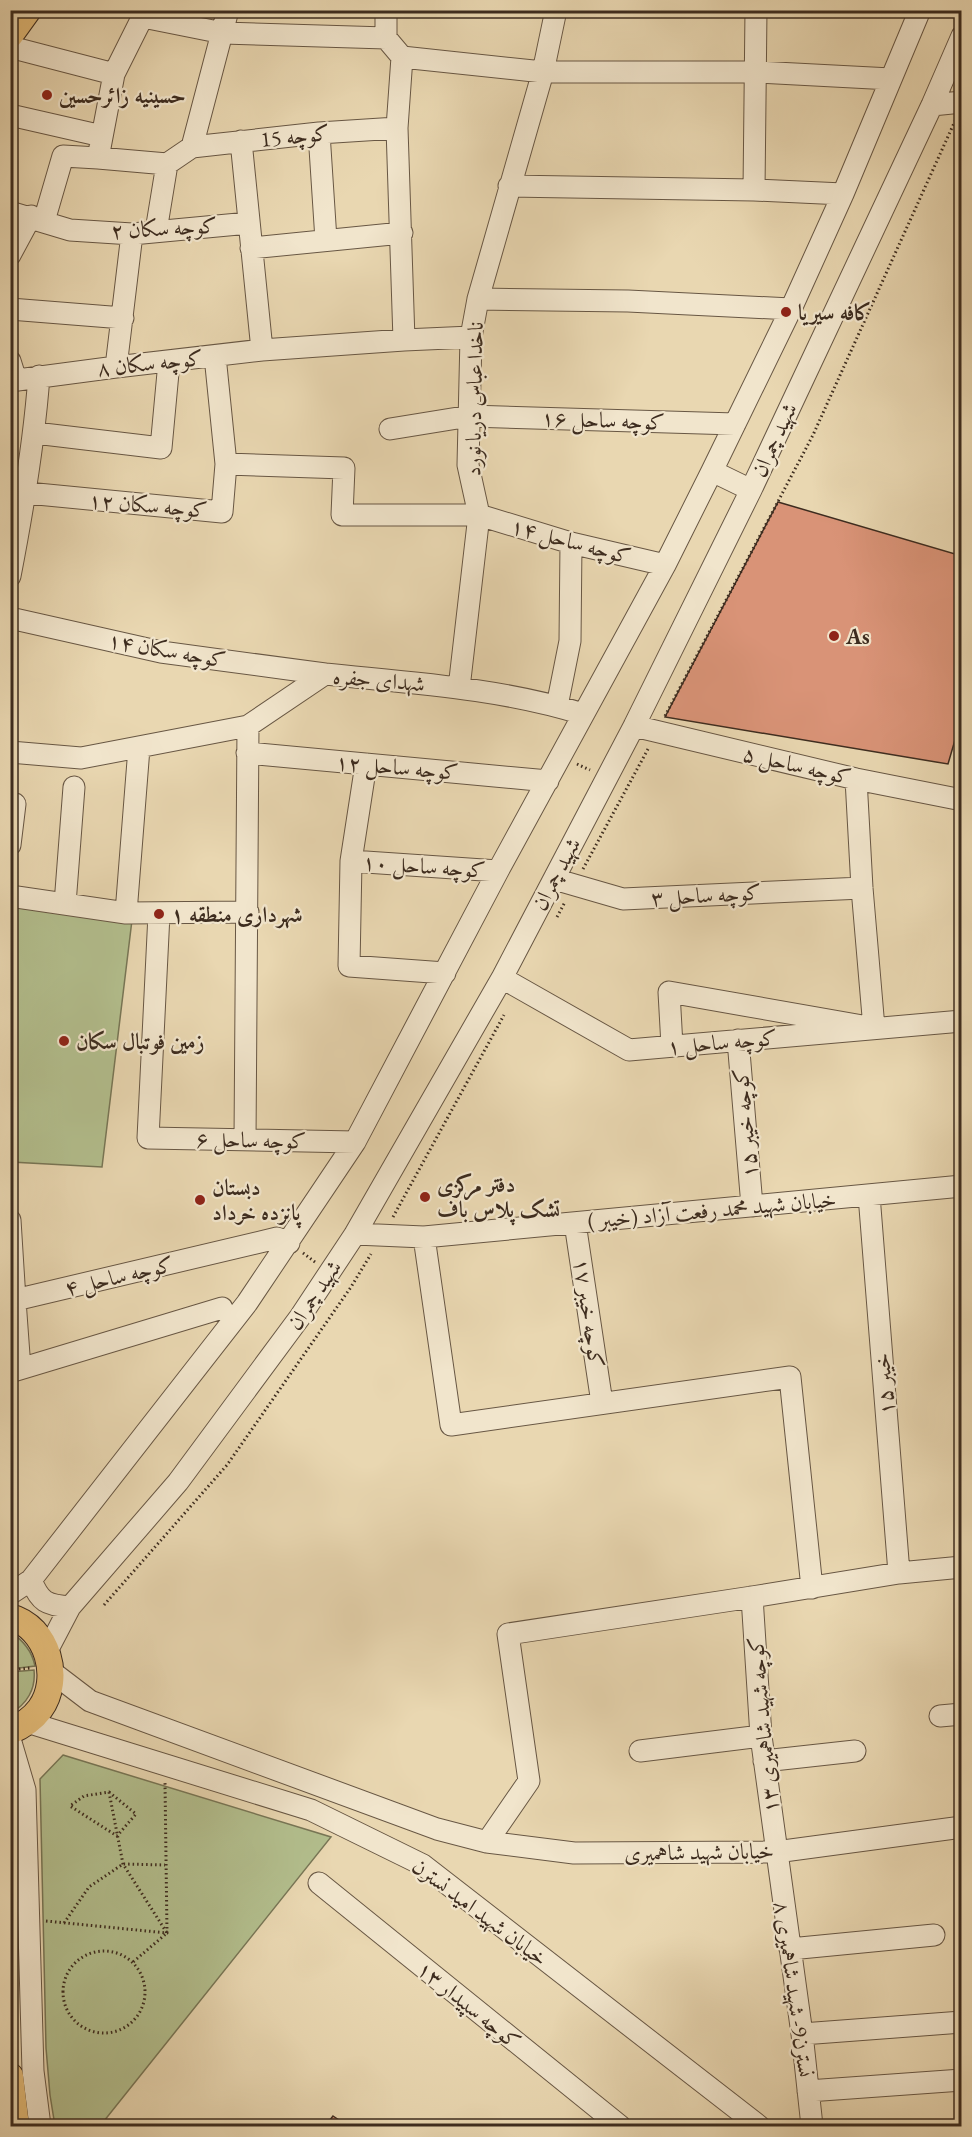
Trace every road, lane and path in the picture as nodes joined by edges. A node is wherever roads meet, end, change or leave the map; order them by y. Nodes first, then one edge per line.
1 (28, 10) edge
2 (228, 10) edge
3 (386, 10) edge
4 (556, 10) edge
5 (756, 10) edge
6 (920, 10) edge
7 (144, 14) edge
8 (223, 33) junction
9 (10, 36) edge
10 (962, 36) edge
11 (386, 38) junction
12 (10, 46) edge
13 (402, 57) junction
14 (956, 61) edge
15 (543, 72) junction
16 (757, 72) junction
17 (114, 74) junction
18 (891, 79) junction
19 (962, 102) edge
20 (932, 105) junction
21 (10, 115) edge
22 (397, 128) junction
23 (319, 133) junction
24 (102, 136) junction
25 (241, 141) junction
26 (192, 147) junction
27 (98, 158) junction
28 (167, 164) junction
29 (509, 186) junction
30 (754, 190) junction
31 (843, 194) junction
32 (29, 216) edge
33 (249, 223) junction
34 (156, 231) junction
35 (402, 233) junction
36 (132, 234) junction
37 (326, 240) junction
38 (251, 248) junction
39 (10, 255) edge
40 (478, 299) junction
41 (10, 309) edge
42 (791, 309) junction
43 (123, 318) junction
44 (471, 337) junction
45 (404, 340) junction
46 (262, 351) junction
47 (215, 356) junction
48 (169, 362) junction
49 (116, 367) junction
50 (12, 374) edge
51 (39, 376) junction
52 (470, 416) junction
53 (735, 424) junction
54 (390, 429) dead end
55 (35, 434) junction
56 (226, 464) junction
57 (712, 471) junction
58 (751, 490) junction
59 (27, 493) junction
60 (479, 515) junction
61 (571, 543) junction
62 (665, 565) junction
63 (10, 576) edge
64 (10, 618) edge
65 (325, 674) junction
66 (459, 688) junction
67 (557, 706) junction
68 (583, 714) junction
69 (248, 726) junction
70 (634, 726) junction
71 (139, 748) junction
72 (10, 752) edge
73 (247, 753) junction
74 (561, 756) junction
75 (366, 764) junction
76 (606, 779) junction
77 (856, 779) junction
78 (548, 781) junction
79 (74, 787) dead end
80 (962, 800) edge
81 (15, 804) dead end
82 (10, 845) edge
83 (351, 861) junction
84 (498, 871) junction
85 (554, 879) junction
86 (862, 888) junction
87 (10, 896) edge
88 (65, 904) junction
89 (248, 912) junction
90 (126, 913) junction
91 (159, 914) junction
92 (445, 973) junction
93 (502, 978) junction
94 (962, 1021) edge
95 (874, 1028) junction
96 (738, 1040) junction
97 (672, 1046) junction
98 (244, 1140) junction
99 (355, 1142) junction
100 (962, 1186) edge
101 (869, 1195) junction
102 (752, 1206) junction
103 (10, 1220) edge
104 (575, 1222) junction
105 (355, 1234) junction
106 (424, 1237) junction
107 (288, 1243) junction
108 (15, 1300) junction
109 (222, 1308) dead end
110 (15, 1371) edge
111 (602, 1403) junction
112 (962, 1567) edge
113 (899, 1573) junction
114 (31, 1580) junction
115 (812, 1588) junction
116 (10, 1594) edge
117 (752, 1597) junction
118 (70, 1607) junction
119 (10, 1617) edge
120 (45, 1664) junction
121 (10, 1670) edge
122 (962, 1714) edge
123 (940, 1716) dead end
124 (16, 1731) edge
125 (761, 1736) junction
126 (855, 1750) dead end
127 (640, 1751) dead end
128 (765, 1761) junction
129 (168, 1766) junction
130 (321, 1786) junction
131 (109, 1792) junction
132 (311, 1810) junction
133 (962, 1827) edge
134 (437, 1828) joint
135 (117, 1836) junction
136 (488, 1842) junction
137 (776, 1852) junction
138 (123, 1864) junction
139 (166, 1865) junction
140 (319, 1882) dead end
141 (29, 1919) junction
142 (64, 1923) junction
143 (167, 1933) junction
144 (934, 1935) dead end
145 (790, 1949) junction
146 (133, 1962) junction
147 (962, 2022) edge
148 (802, 2034) junction
149 (10, 2076) edge
150 (962, 2080) edge
151 (808, 2091) junction
152 (16, 2127) edge
153 (40, 2127) edge
154 (620, 2127) edge
155 (759, 2127) edge
156 (812, 2127) edge

1 - 9 main road
2 - 8 street
3 - 11 street
4 - 15 street, ناخدا عباس دریا نورد
5 - 16 street
6 - 18 street, شهید چمران
7 - 8 street
7 - 17 street
8 - 11 street
8 - 26 street
10 - 14 street, شهید چمران
11 - 13 street
12 - 17 street
13 - 15 street
13 - 22 street
14 - 20 street, شهید چمران
15 - 16 street
15 - 29 street, ناخدا عباس دریا نورد
16 - 18 street
16 - 30 street
17 - 24 street
18 - 31 street, شهید چمران
19 - 20 street
20 - 58 street, شهید چمران
21 - 24 street
22 - 23 street, کوچه 15
22 - 35 street
23 - 25 street, کوچه 15
23 - 37 street
24 - 27 street
25 - 26 street, کوچه 15
25 - 33 street
26 - 28 street
27 - 28 street
27 - 32 street
28 - 34 street
29 - 30 street
29 - 40 street, ناخدا عباس دریا نورد
30 - 31 street
31 - 42 street, شهید چمران
32 - 36 street, کوچه سکان ۲
32 - 39 street
33 - 34 street, کوچه سکان ۲
33 - 38 street
34 - 36 street, کوچه سکان ۲
35 - 37 street
35 - 45 street
36 - 43 street
37 - 38 street
38 - 46 street
40 - 42 street
40 - 44 street, ناخدا عباس دریا نورد
41 - 43 street
42 - 53 street, شهید چمران
43 - 49 street
44 - 45 street, کوچه سکان ۸
44 - 52 street, ناخدا عباس دریا نورد
45 - 46 street, کوچه سکان ۸
46 - 47 street, کوچه سکان ۸
47 - 48 street, کوچه سکان ۸
47 - 56 street
48 - 49 street, کوچه سکان ۸
48 - 55 street
49 - 51 street, کوچه سکان ۸
50 - 51 street, کوچه سکان ۸
51 - 55 street
52 - 53 street, کوچه ساحل ۱۶
52 - 54 street, کوچه ساحل ۱۶
52 - 60 street, ناخدا عباس دریا نورد
53 - 57 street, شهید چمران
55 - 59 street
56 - 59 street, کوچه سکان ۱۲
56 - 60 street, کوچه ساحل ۱۴
57 - 58 street
57 - 62 street, شهید چمران
58 - 70 street, شهید چمران
59 - 63 street
60 - 61 street, کوچه ساحل ۱۴
60 - 66 street, ناخدا عباس دریا نورد
61 - 62 street, کوچه ساحل ۱۴
61 - 67 street
62 - 68 street, شهید چمران
64 - 65 street, کوچه سکان ۱۴
65 - 66 street, شهدای جفره
65 - 69 street, شهدای جفره
66 - 67 street, شهدای جفره
67 - 68 street, شهدای جفره
68 - 74 street, شهید چمران
69 - 71 street, شهدای جفره
69 - 73 street
70 - 76 street, شهید چمران
70 - 77 street, کوچه ساحل ۵
71 - 72 street, شهدای جفره
71 - 90 street
73 - 75 street, کوچه ساحل ۱۲
73 - 89 street
74 - 76 path
74 - 78 street, شهید چمران
75 - 78 street, کوچه ساحل ۱۲
75 - 83 street
76 - 85 street, شهید چمران
77 - 80 street, کوچه ساحل ۵
77 - 86 street
78 - 84 street, شهید چمران
79 - 88 street
81 - 82 street
83 - 84 street, کوچه ساحل ۱۰
83 - 92 street
84 - 92 street, شهید چمران
85 - 86 street, کوچه ساحل ۳
85 - 93 street, شهید چمران
86 - 95 street
87 - 88 street
88 - 90 street
89 - 91 street
89 - 98 street
90 - 91 street
91 - 98 street, کوچه ساحل ۶
92 - 99 street, شهید چمران
93 - 97 street, کوچه ساحل ۱
93 - 105 street, شهید چمران
94 - 95 street, کوچه ساحل ۱
95 - 96 street, کوچه ساحل ۱
95 - 97 street
96 - 97 street, کوچه ساحل ۱
96 - 102 street, کوچه خیبر ۱۵
98 - 99 street, کوچه ساحل ۶
99 - 107 street, شهید چمران
100 - 101 street, ( خیبر) خیابان شهید محمد رفعت آزاد
101 - 102 street, ( خیبر) خیابان شهید محمد رفعت آزاد
101 - 113 street, خیبر ۱۵
102 - 104 street, ( خیبر) خیابان شهید محمد رفعت آزاد
103 - 108 street
104 - 106 street, ( خیبر) خیابان شهید محمد رفعت آزاد
104 - 111 street, کوچه خیبر ۱۷
105 - 106 street, ( خیبر) خیابان شهید محمد رفعت آزاد
105 - 118 street, شهید چمران
106 - 111 street
107 - 108 street, کوچه ساحل ۴
107 - 114 street, شهید چمران
108 - 110 street
109 - 110 street
111 - 115 street
112 - 113 street
113 - 115 street
114 - 116 street, شهید چمران
114 - 118 street
115 - 117 street
117 - 125 street, کوچه شهید شاهمیری ۱۳
117 - 136 street
118 - 120 street, شهید چمران
119 - 120 main road
120 - 121 path
120 - 124 main road
120 - 130 street, خیابان شهید امید نسترن
122 - 123 street
124 - 129 street, خیابان شهید امید نسترن
124 - 141 street
125 - 127 street
125 - 128 street, کوچه شهید شاهمیری ۱۳
126 - 128 street
128 - 137 street, کوچه شهید شاهمیری ۱۳
129 - 132 street, خیابان شهید امید نسترن
129 - 139 path
130 - 132 street
130 - 134 street, خیابان شهید امید نسترن
131 - 135 path
131 - 135 path
131 - 135 path
132 - 155 street, خیابان شهید امید نسترن
133 - 137 street, خیابان شهید شاهمیری
134 - 136 street, خیابان شهید شاهمیری
135 - 138 path
136 - 137 street, خیابان شهید شاهمیری
137 - 145 street, نسترن9- شهید شاهمیری ۸
138 - 139 path
138 - 142 path
138 - 143 path
139 - 143 path
140 - 154 street, کوچه سپیدار ۱۳
141 - 142 path
141 - 153 street
142 - 143 path
143 - 146 path
144 - 145 street
145 - 148 street, نسترن9- شهید شاهمیری ۸
146 - 146 path
147 - 148 street
148 - 151 street, نسترن9- شهید شاهمیری ۸
149 - 152 main road
150 - 151 street
151 - 156 street, نسترن9- شهید شاهمیری ۸

